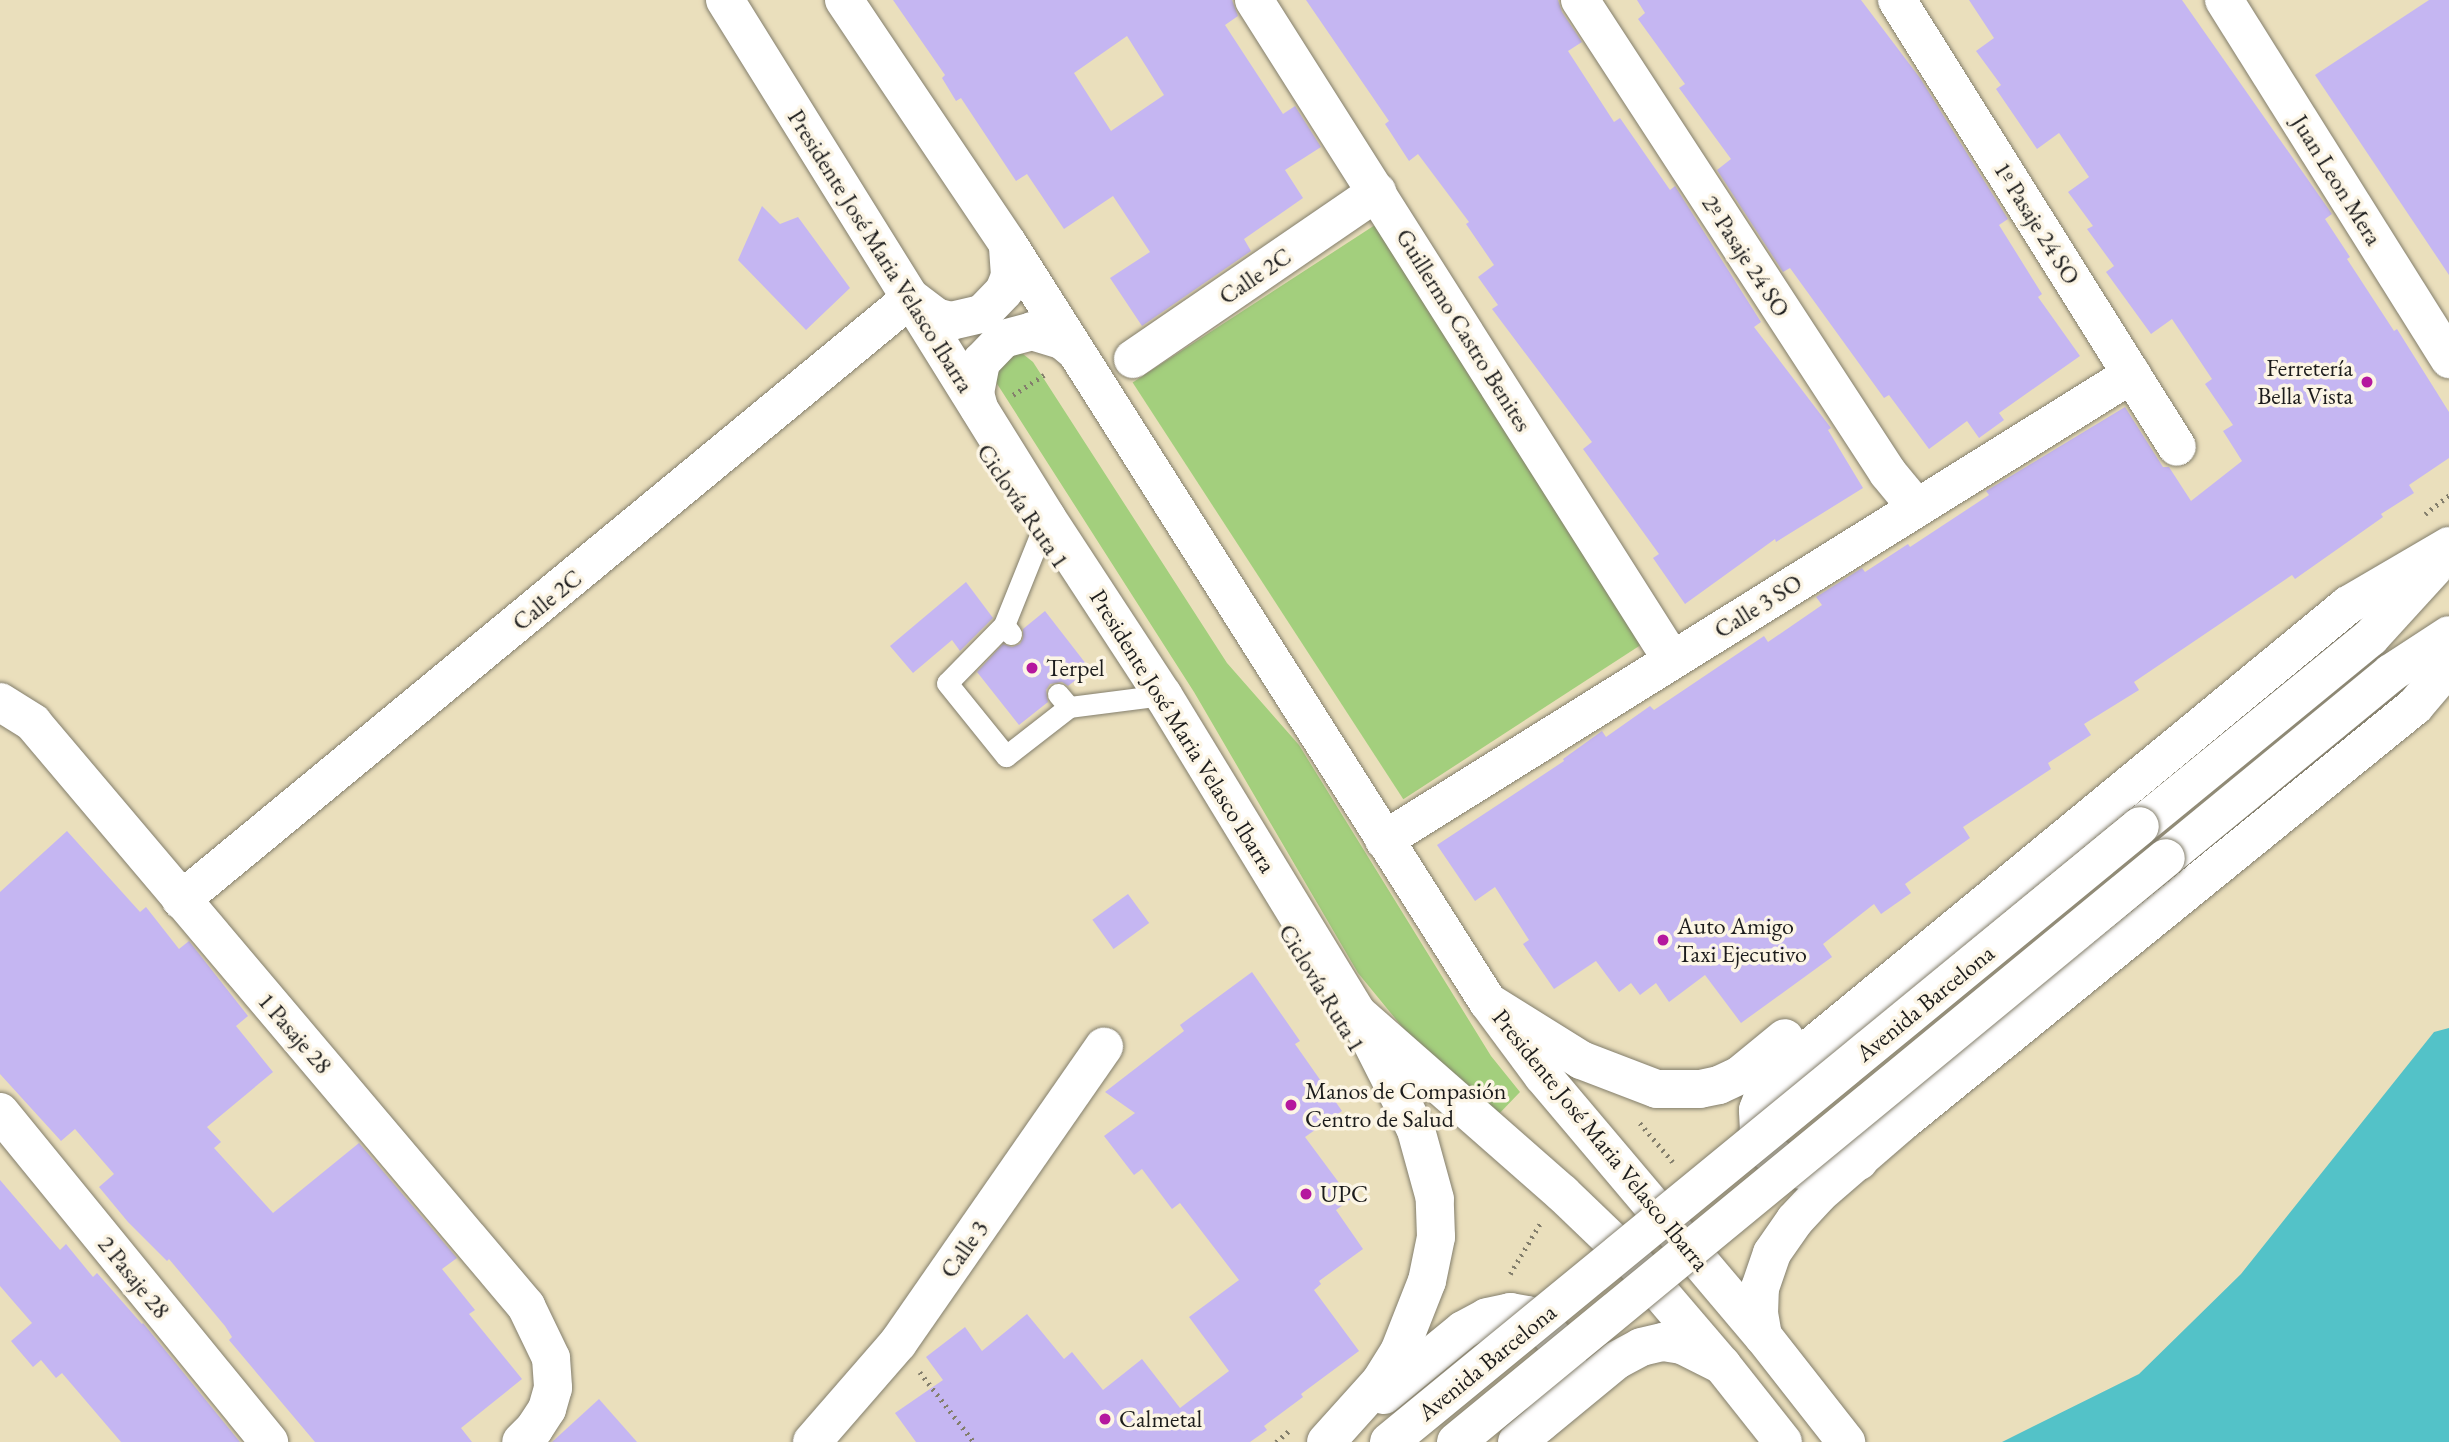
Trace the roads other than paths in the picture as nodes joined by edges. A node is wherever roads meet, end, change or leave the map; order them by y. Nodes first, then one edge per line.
1 (724, 0) edge
2 (844, 0) edge
3 (1254, 0) edge
4 (1580, 0) edge
5 (1896, 0) edge
6 (2224, 0) edge
7 (1377, 192) junction
8 (1008, 244) junction
9 (911, 298) junction
10 (1075, 351) junction
11 (1133, 359) dead end
12 (2449, 359) edge
13 (2132, 373) junction
14 (981, 411) junction
15 (2177, 447) dead end
16 (1917, 508) junction
17 (1048, 518) junction
18 (2449, 548) edge
19 (2449, 635) edge
20 (1672, 660) junction
21 (2449, 666) edge
22 (1163, 695) junction
23 (0, 702) edge
24 (1384, 840) junction
25 (181, 900) junction
26 (1964, 919) junction
27 (1488, 1002) junction
28 (1357, 1013) junction
29 (1104, 1047) dead end
30 (0, 1112) edge
31 (1859, 1161) junction
32 (1770, 1345) junction
33 (1729, 1374) junction
34 (1529, 1433) edge
35 (1316, 1437) edge
36 (269, 1442) edge
37 (521, 1442) edge
38 (812, 1442) edge
39 (1389, 1442) edge
40 (1456, 1442) edge
41 (1783, 1442) edge
42 (1846, 1442) edge

1 - 9 main road, Presidente José Maria Velasco Ibarra
2 - 8 main road, Presidente José Maria Velasco Ibarra
3 - 7 main road, Guillermo Castro Benites
4 - 16 main road, 2º Pasaje 24 SO
5 - 13 main road, 1º Pasaje 24 SO
6 - 12 main road, Juan Leon Mera
7 - 11 main road, Calle 2C
7 - 20 main road, Guillermo Castro Benites
8 - 9 main road
8 - 10 main road, Presidente José Maria Velasco Ibarra
9 - 14 main road, Presidente José Maria Velasco Ibarra
9 - 25 main road, Calle 2C
10 - 14 main road
10 - 24 main road, Presidente José Maria Velasco Ibarra
13 - 15 main road, 1º Pasaje 24 SO
13 - 16 main road, Calle 3 SO
14 - 17 main road, Presidente José Maria Velasco Ibarra
16 - 20 main road, Calle 3 SO
17 - 22 main road, Presidente José Maria Velasco Ibarra
17 - 22 lane
18 - 26 main road
18 - 39 main road, Avenida Barcelona, bridge
19 - 40 main road, Avenida Barcelona, bridge
20 - 24 main road, Calle 3 SO
21 - 31 main road
22 - 28 main road, Presidente José Maria Velasco Ibarra
23 - 25 main road, 1 Pasaje 28
24 - 27 main road, Presidente José Maria Velasco Ibarra
25 - 37 main road, 1 Pasaje 28
26 - 27 main road
26 - 31 main road
27 - 32 main road, Presidente José Maria Velasco Ibarra
28 - 33 main road, Presidente José Maria Velasco Ibarra
28 - 35 main road
29 - 38 main road, Calle 3
30 - 36 main road, 2 Pasaje 28
31 - 32 main road
32 - 42 main road, Presidente José Maria Velasco Ibarra
33 - 34 main road
33 - 41 main road, Presidente José Maria Velasco Ibarra
34 - 35 main road

